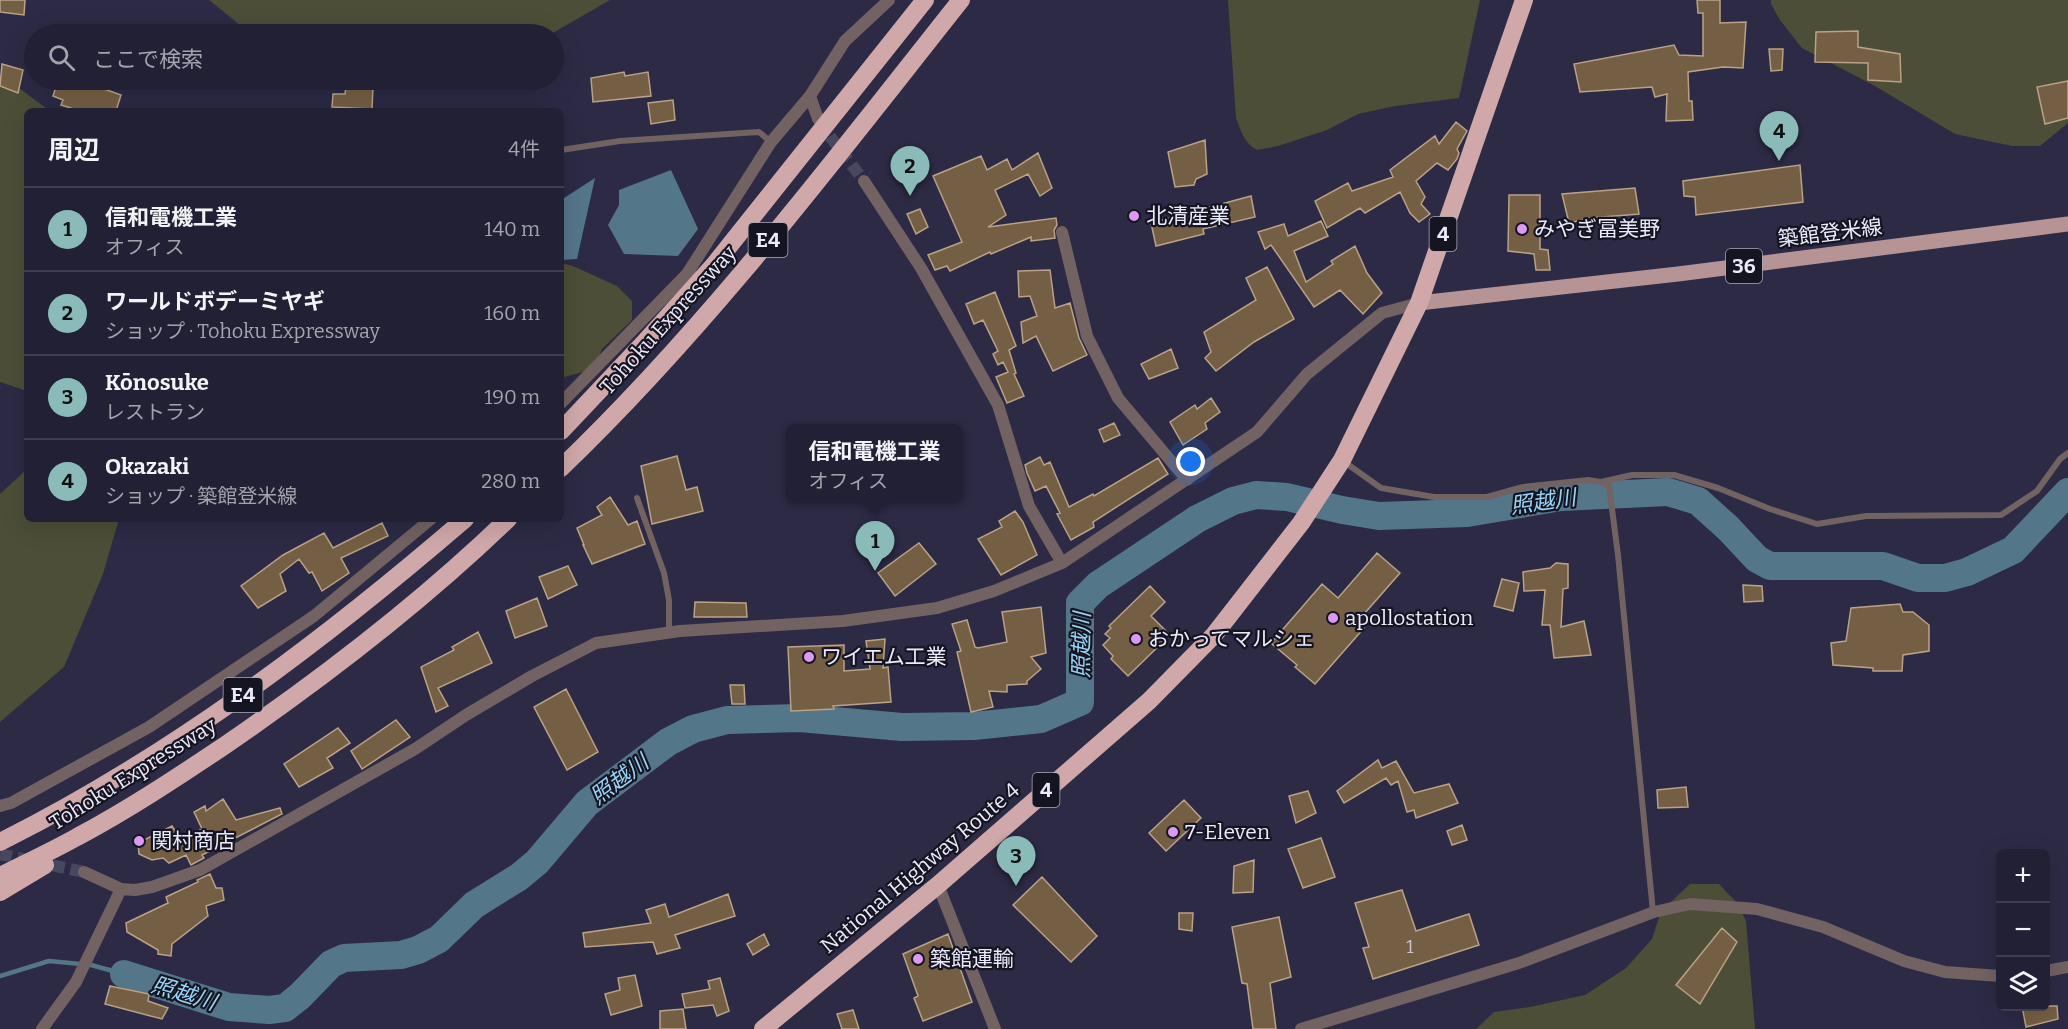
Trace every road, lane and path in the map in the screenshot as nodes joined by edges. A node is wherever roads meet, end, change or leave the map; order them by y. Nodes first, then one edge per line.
1 (889, 0) edge
2 (925, 0) edge
3 (961, 0) edge
4 (1524, 0) edge
5 (810, 96) junction
6 (818, 119) tunnel mouth
7 (771, 141) junction
8 (564, 150) edge
9 (864, 181) tunnel mouth
10 (2068, 224) edge
11 (1062, 232) dead end
12 (1419, 303) junction
13 (564, 400) edge
14 (564, 428) edge
15 (2068, 453) edge
16 (1339, 464) junction
17 (564, 465) edge
18 (1187, 480) junction
19 (1602, 482) junction
20 (637, 498) dead end
21 (427, 522) edge
22 (461, 522) edge
23 (505, 522) edge
24 (1062, 563) junction
25 (669, 633) junction
26 (179, 776) junction
27 (0, 806) edge
28 (0, 842) edge
29 (84, 872) tunnel mouth
30 (0, 876) edge
31 (938, 885) junction
32 (121, 889) junction
33 (0, 892) edge
34 (1653, 912) junction
35 (2068, 967) edge
36 (2050, 970) edge
37 (1996, 976) edge
38 (42, 1029) edge
39 (763, 1029) edge
40 (995, 1029) edge
41 (1300, 1029) edge

1 - 5 street
2 - 14 highway, Tohoku Expressway / E4
3 - 17 highway, Tohoku Expressway / E4
4 - 12 highway, National Highway Route 4 / 4
5 - 6 street
5 - 7 street
7 - 8 lane
7 - 13 street
9 - 24 street
10 - 12 main road, 築館登米線 / 36
11 - 18 street
12 - 16 highway, National Highway Route 4 / 4
12 - 18 street
15 - 19 lane
16 - 19 lane
16 - 31 highway, National Highway Route 4 / 4
18 - 24 street
19 - 34 lane
20 - 25 lane
21 - 27 street
22 - 28 highway, Tohoku Expressway / E4
23 - 26 highway, Tohoku Expressway / E4
24 - 25 street
25 - 32 street
26 - 30 highway, Tohoku Expressway / E4
26 - 33 highway
29 - 32 street
31 - 39 highway, National Highway Route 4 / 4
31 - 40 street
32 - 38 street
34 - 37 street
34 - 41 street
35 - 36 street

